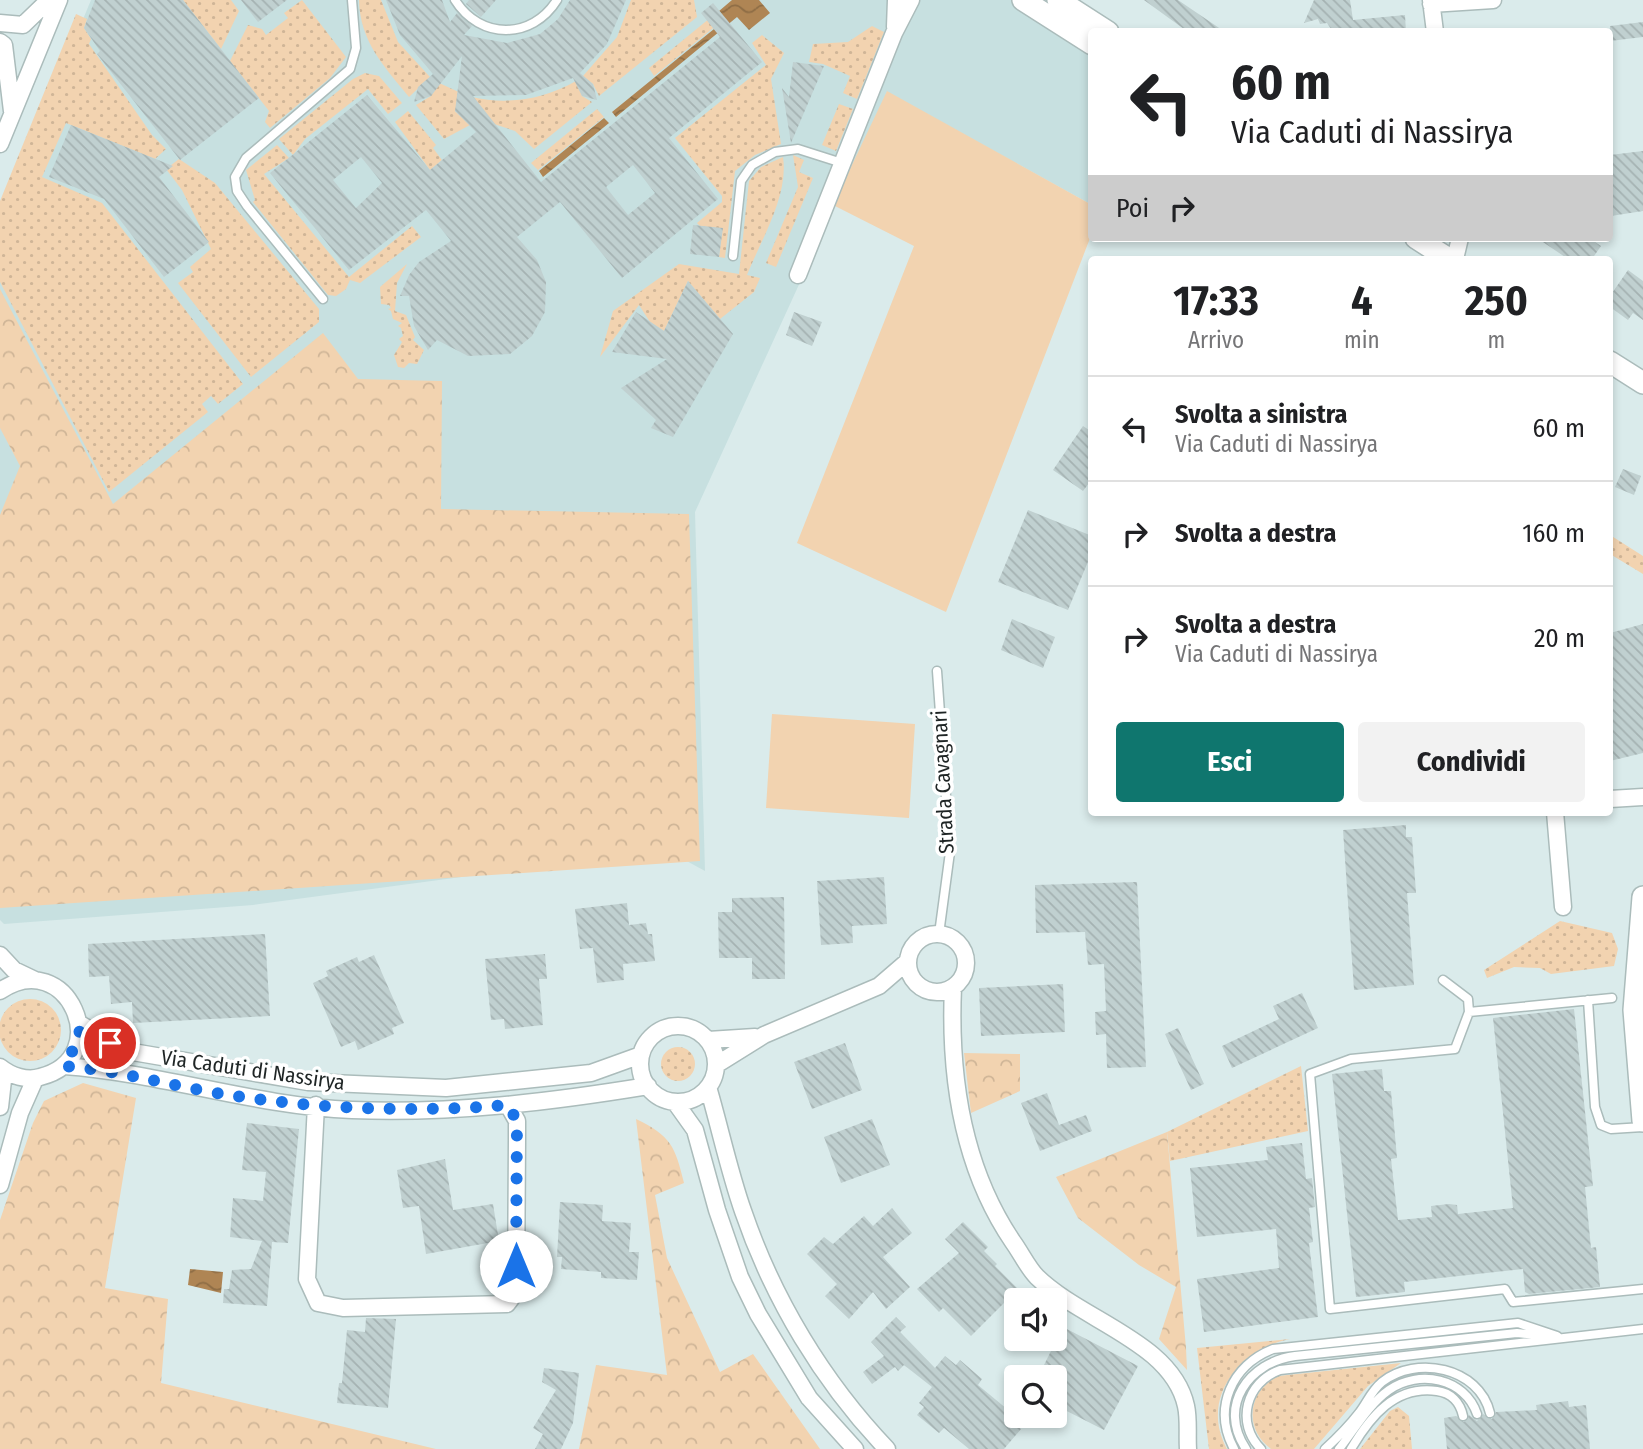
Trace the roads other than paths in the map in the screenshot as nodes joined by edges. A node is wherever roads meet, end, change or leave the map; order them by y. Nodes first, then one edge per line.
1 (49, 0) edge
2 (59, 0) edge
3 (352, 0) edge
4 (455, 0) edge
5 (557, 0) edge
6 (896, 0) edge
7 (911, 0) edge
8 (1023, 0) edge
9 (1058, 0) edge
10 (1493, 0) edge
11 (1431, 2) edge
12 (0, 23) edge
13 (1102, 28) edge
14 (1434, 28) edge
15 (894, 33) junction
16 (1088, 41) edge
17 (0, 42) edge
18 (13, 113) junction
19 (0, 145) edge
20 (842, 163) junction
21 (1424, 242) edge
22 (733, 256) dead end
23 (1445, 256) edge
24 (798, 275) dead end
25 (323, 299) dead end
26 (1613, 364) edge
27 (1643, 383) edge
28 (937, 671) dead end
29 (1643, 797) edge
30 (1613, 799) edge
31 (1555, 816) edge
32 (1643, 897) edge
33 (1563, 906) dead end
34 (939, 934) junction
35 (0, 955) edge
36 (908, 961) junction
37 (1443, 980) dead end
38 (37, 981) junction
39 (915, 983) junction
40 (881, 984) junction
41 (953, 987) junction
42 (0, 992) edge
43 (1612, 998) dead end
44 (1588, 1000) junction
45 (1469, 1012) junction
46 (80, 1024) junction
47 (764, 1035) junction
48 (708, 1040) junction
49 (641, 1055) junction
50 (716, 1065) junction
51 (64, 1066) junction
52 (2, 1069) edge
53 (35, 1079) junction
54 (648, 1086) junction
55 (708, 1087) junction
56 (675, 1102) junction
57 (316, 1105) junction
58 (508, 1105) junction
59 (0, 1107) edge
60 (1643, 1124) edge
61 (0, 1185) edge
62 (1643, 1289) edge
63 (1643, 1329) edge
64 (1563, 1337) junction
65 (1490, 1413) dead end
66 (1477, 1414) dead end
67 (1463, 1416) dead end
68 (855, 1449) edge
69 (887, 1449) edge
70 (1188, 1449) edge
71 (1234, 1449) edge
72 (1246, 1449) edge
73 (1261, 1449) edge
74 (1325, 1449) edge
75 (1339, 1449) edge
76 (1351, 1449) edge

1 - 12 street
2 - 18 street
3 - 25 lane
4 - 5 lane
6 - 15 street
7 - 15 street
8 - 16 street
9 - 13 street
10 - 11 street
11 - 14 street
15 - 20 street
17 - 18 street
18 - 19 street
20 - 22 lane
20 - 24 street
21 - 23 street
26 - 27 street
28 - 34 lane, Strada Cavagnari
29 - 30 street
31 - 33 street
32 - 60 street
34 - 36 street
34 - 41 street
35 - 38 street
36 - 39 street
36 - 40 street
37 - 45 lane
38 - 42 street
38 - 46 street
39 - 40 street
39 - 41 street
40 - 47 street
41 - 70 street
43 - 44 lane
44 - 45 lane
44 - 60 lane
45 - 62 lane
46 - 49 street, Via Caduti di Nassirya
46 - 51 street
47 - 48 street
47 - 50 street
48 - 49 street
48 - 50 street
49 - 54 street
50 - 55 street
51 - 53 street
51 - 57 street, Via Caduti di Nassirya
52 - 53 street
52 - 59 street
53 - 61 street
54 - 56 street
54 - 58 street, Via Caduti di Nassirya
55 - 56 street
55 - 69 street
56 - 68 street
57 - 58 street, Via Caduti di Nassirya
57 - 58 street
63 - 64 lane
64 - 71 lane
64 - 72 lane
64 - 73 lane
65 - 74 lane
66 - 75 lane
67 - 76 lane

